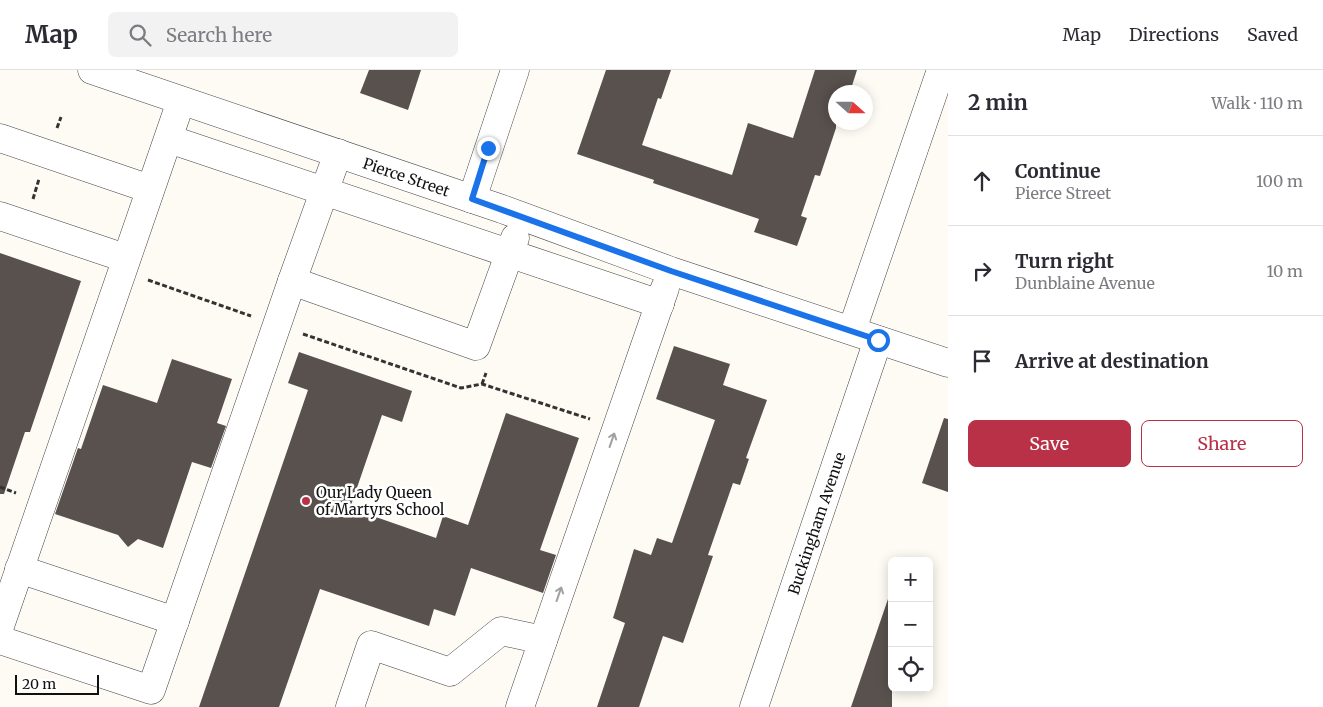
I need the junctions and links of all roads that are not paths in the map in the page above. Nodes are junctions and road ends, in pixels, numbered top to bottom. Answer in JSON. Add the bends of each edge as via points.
{"nodes":[{"id":1,"x":92,"y":70,"type":"edge"},
{"id":2,"x":515,"y":70,"type":"edge"},
{"id":3,"x":941,"y":70,"type":"edge"},
{"id":4,"x":181,"y":101,"type":"junction"},
{"id":5,"x":0,"y":138,"type":"edge"},
{"id":6,"x":169,"y":138,"type":"junction"},
{"id":7,"x":338,"y":153,"type":"junction"},
{"id":8,"x":150,"y":189,"type":"junction"},
{"id":9,"x":324,"y":192,"type":"junction"},
{"id":10,"x":472,"y":199,"type":"junction"},
{"id":11,"x":0,"y":216,"type":"edge"},
{"id":12,"x":522,"y":216,"type":"junction"},
{"id":13,"x":510,"y":254,"type":"junction"},
{"id":14,"x":125,"y":258,"type":"junction"},
{"id":15,"x":671,"y":271,"type":"junction"},
{"id":16,"x":292,"y":281,"type":"junction"},
{"id":17,"x":660,"y":304,"type":"junction"},
{"id":18,"x":852,"y":330,"type":"junction"},
{"id":19,"x":878,"y":340,"type":"junction"},
{"id":20,"x":948,"y":363,"type":"edge"},
{"id":21,"x":19,"y":569,"type":"junction"},
{"id":22,"x":175,"y":621,"type":"junction"},
{"id":23,"x":0,"y":626,"type":"edge"},
{"id":24,"x":0,"y":640,"type":"edge"},
{"id":25,"x":543,"y":640,"type":"junction"},
{"id":26,"x":148,"y":698,"type":"edge"},
{"id":27,"x":350,"y":707,"type":"edge"},
{"id":28,"x":520,"y":707,"type":"edge"},
{"id":29,"x":754,"y":707,"type":"edge"}],
"edges":[{"from":1,"to":4,"type":"street","name":"Pierce Street"},
{"from":2,"to":10,"type":"street"},
{"from":3,"to":18,"type":"street"},
{"from":4,"to":6,"type":"street"},
{"from":4,"to":7,"type":"street","name":"Pierce Street"},
{"from":5,"to":8,"type":"street"},
{"from":6,"to":8,"type":"street"},
{"from":6,"to":9,"type":"street"},
{"from":7,"to":9,"type":"street"},
{"from":7,"to":10,"type":"street","name":"Pierce Street"},
{"from":8,"to":14,"type":"street"},
{"from":9,"to":13,"type":"street"},
{"from":9,"to":16,"type":"street"},
{"from":10,"to":12,"type":"street","name":"Pierce Street"},
{"from":11,"to":14,"type":"street"},
{"from":12,"to":13,"type":"street"},
{"from":12,"to":15,"type":"street","name":"Pierce Street"},
{"from":13,"to":16,"type":"street","via":[[476,346]]},
{"from":13,"to":17,"type":"street"},
{"from":14,"to":21,"type":"street"},
{"from":15,"to":17,"type":"street"},
{"from":15,"to":18,"type":"street","name":"Pierce Street"},
{"from":16,"to":22,"type":"street"},
{"from":25,"to":17,"type":"street","one_way":true},
{"from":18,"to":19,"type":"street","name":"Pierce Street"},
{"from":19,"to":20,"type":"street","name":"Pierce Street"},
{"from":19,"to":29,"type":"street","name":"Buckingham Avenue"},
{"from":21,"to":22,"type":"street"},
{"from":21,"to":23,"type":"street"},
{"from":22,"to":26,"type":"street"},
{"from":24,"to":26,"type":"street"},
{"from":25,"to":27,"type":"street","via":[[501,631],[450,672],[371,646]]},
{"from":25,"to":28,"type":"street"}]}
